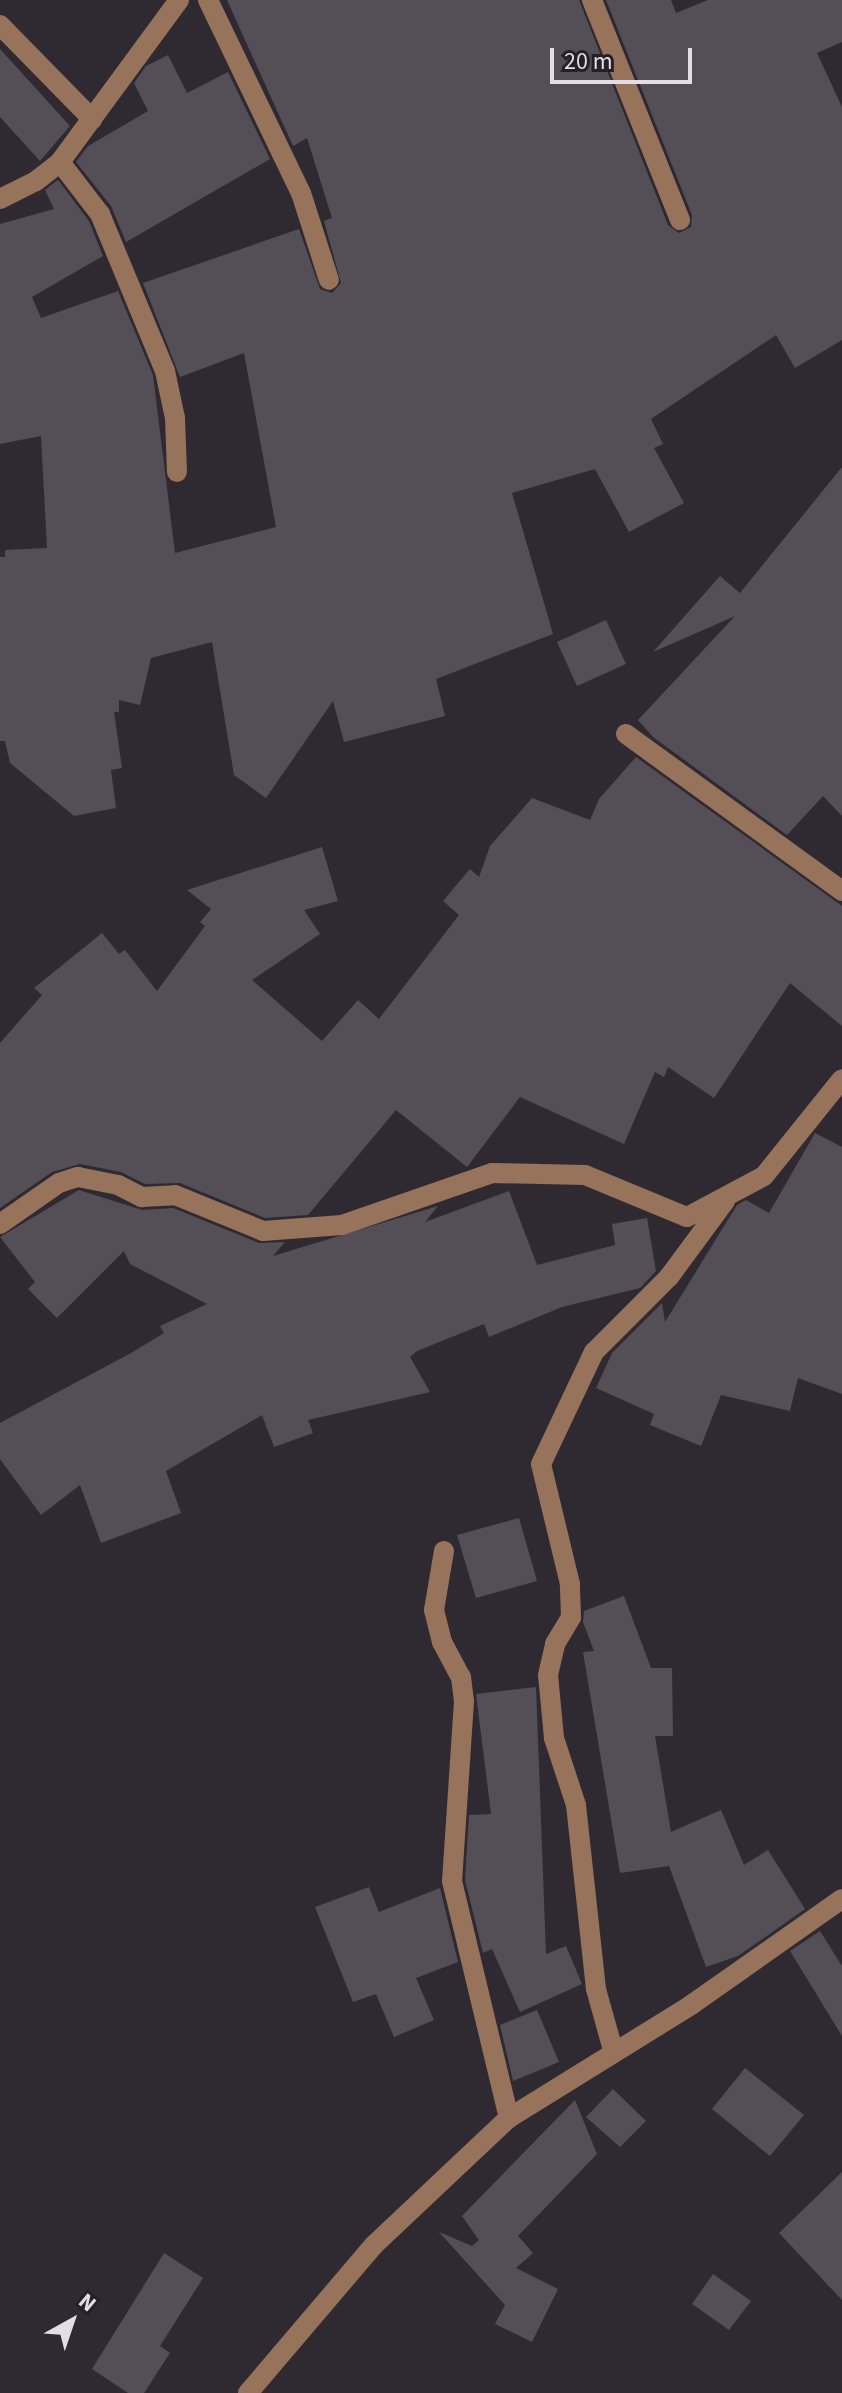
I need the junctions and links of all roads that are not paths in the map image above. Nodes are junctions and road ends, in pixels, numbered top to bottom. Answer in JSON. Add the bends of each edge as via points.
{"nodes":[{"id":1,"x":179,"y":0,"type":"edge"},
{"id":2,"x":208,"y":0,"type":"edge"},
{"id":3,"x":592,"y":0,"type":"edge"},
{"id":4,"x":0,"y":25,"type":"edge"},
{"id":5,"x":92,"y":119,"type":"junction"},
{"id":6,"x":60,"y":162,"type":"junction"},
{"id":7,"x":0,"y":199,"type":"edge"},
{"id":8,"x":680,"y":220,"type":"dead end"},
{"id":9,"x":329,"y":280,"type":"dead end"},
{"id":10,"x":177,"y":472,"type":"dead end"},
{"id":11,"x":626,"y":734,"type":"dead end"},
{"id":12,"x":842,"y":891,"type":"edge"},
{"id":13,"x":842,"y":1079,"type":"edge"},
{"id":14,"x":725,"y":1201,"type":"junction"},
{"id":15,"x":0,"y":1224,"type":"edge"},
{"id":16,"x":444,"y":1551,"type":"dead end"},
{"id":17,"x":842,"y":1899,"type":"edge"},
{"id":18,"x":613,"y":2050,"type":"junction"},
{"id":19,"x":509,"y":2118,"type":"junction"},
{"id":20,"x":248,"y":2393,"type":"edge"}],
"edges":[{"from":1,"to":5,"type":"street"},
{"from":2,"to":9,"type":"street","via":[[301,193]]},
{"from":3,"to":8,"type":"street"},
{"from":4,"to":5,"type":"street"},
{"from":5,"to":6,"type":"street"},
{"from":6,"to":7,"type":"street"},
{"from":6,"to":10,"type":"street","via":[[100,214],[165,371],[175,418]]},
{"from":11,"to":12,"type":"street"},
{"from":13,"to":14,"type":"street","via":[[764,1176]]},
{"from":14,"to":15,"type":"street","via":[[687,1217],[585,1175],[492,1173],[342,1225],[263,1231],[175,1195],[142,1197],[118,1185],[78,1177],[59,1183]]},
{"from":14,"to":18,"type":"street","via":[[669,1277],[594,1352],[541,1464],[570,1584],[571,1617],[555,1644],[548,1675],[554,1738],[576,1805],[596,1989]]},
{"from":16,"to":19,"type":"street","via":[[434,1610],[442,1642],[461,1677],[464,1701],[452,1881]]},
{"from":17,"to":18,"type":"street","via":[[691,2005]]},
{"from":18,"to":19,"type":"street"},
{"from":19,"to":20,"type":"street","via":[[374,2245]]}]}
